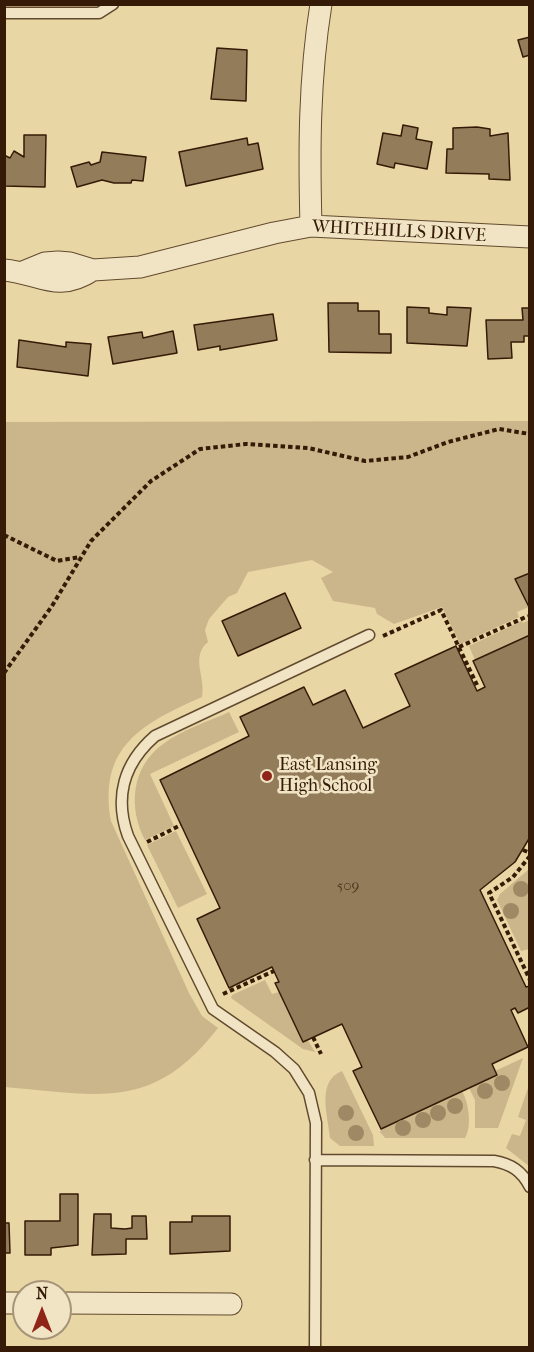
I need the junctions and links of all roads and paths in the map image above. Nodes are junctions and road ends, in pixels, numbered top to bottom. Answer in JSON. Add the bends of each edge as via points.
{"nodes":[{"id":1,"x":113,"y":4,"type":"edge"},
{"id":2,"x":321,"y":4,"type":"edge"},
{"id":3,"x":4,"y":13,"type":"edge"},
{"id":4,"x":311,"y":226,"type":"junction"},
{"id":5,"x":530,"y":237,"type":"edge"},
{"id":6,"x":14,"y":271,"type":"edge"},
{"id":7,"x":530,"y":434,"type":"edge"},
{"id":8,"x":4,"y":535,"type":"edge"},
{"id":9,"x":81,"y":557,"type":"junction"},
{"id":10,"x":528,"y":616,"type":"edge"},
{"id":11,"x":369,"y":635,"type":"joint"},
{"id":12,"x":459,"y":648,"type":"junction"},
{"id":13,"x":4,"y":673,"type":"edge"},
{"id":14,"x":477,"y":685,"type":"dead end"},
{"id":15,"x":182,"y":825,"type":"dead end"},
{"id":16,"x":135,"y":848,"type":"junction"},
{"id":17,"x":524,"y":850,"type":"dead end"},
{"id":18,"x":530,"y":855,"type":"edge"},
{"id":19,"x":274,"y":971,"type":"dead end"},
{"id":20,"x":530,"y":980,"type":"edge"},
{"id":21,"x":224,"y":993,"type":"dead end"},
{"id":22,"x":313,"y":1037,"type":"dead end"},
{"id":23,"x":321,"y":1054,"type":"dead end"},
{"id":24,"x":315,"y":1160,"type":"junction"},
{"id":25,"x":530,"y":1187,"type":"edge"},
{"id":26,"x":72,"y":1303,"type":"edge"},
{"id":27,"x":231,"y":1304,"type":"dead end"},
{"id":28,"x":315,"y":1347,"type":"edge"}],
"edges":[{"from":1,"to":3,"type":"lane","via":[[99,14]]},
{"from":2,"to":4,"type":"street","via":[[313,50],[309,131]]},
{"from":4,"to":5,"type":"street","name":"WHITEHILLS DRIVE"},
{"from":4,"to":6,"type":"street","name":"WHITEHILLS DRIVE","via":[[140,267],[93,270],[60,283]]},
{"from":7,"to":9,"type":"path","via":[[500,429],[448,441],[408,457],[365,461],[308,448],[246,444],[200,449],[151,481],[91,541]]},
{"from":8,"to":9,"type":"path","via":[[57,561]]},
{"from":9,"to":13,"type":"path"},
{"from":10,"to":12,"type":"path"},
{"from":11,"to":12,"type":"path","via":[[372,641],[441,610]]},
{"from":11,"to":16,"type":"lane","via":[[169,729],[144,746],[127,772],[121,797],[124,824]]},
{"from":12,"to":14,"type":"path"},
{"from":15,"to":16,"type":"path"},
{"from":16,"to":24,"type":"lane","via":[[213,1009],[285,1060],[301,1079],[313,1108]]},
{"from":17,"to":18,"type":"path"},
{"from":18,"to":20,"type":"path","via":[[513,877],[489,893]]},
{"from":19,"to":21,"type":"path"},
{"from":22,"to":23,"type":"path"},
{"from":24,"to":25,"type":"lane","via":[[494,1161],[514,1167]]},
{"from":24,"to":28,"type":"lane"},
{"from":26,"to":27,"type":"street"}]}
